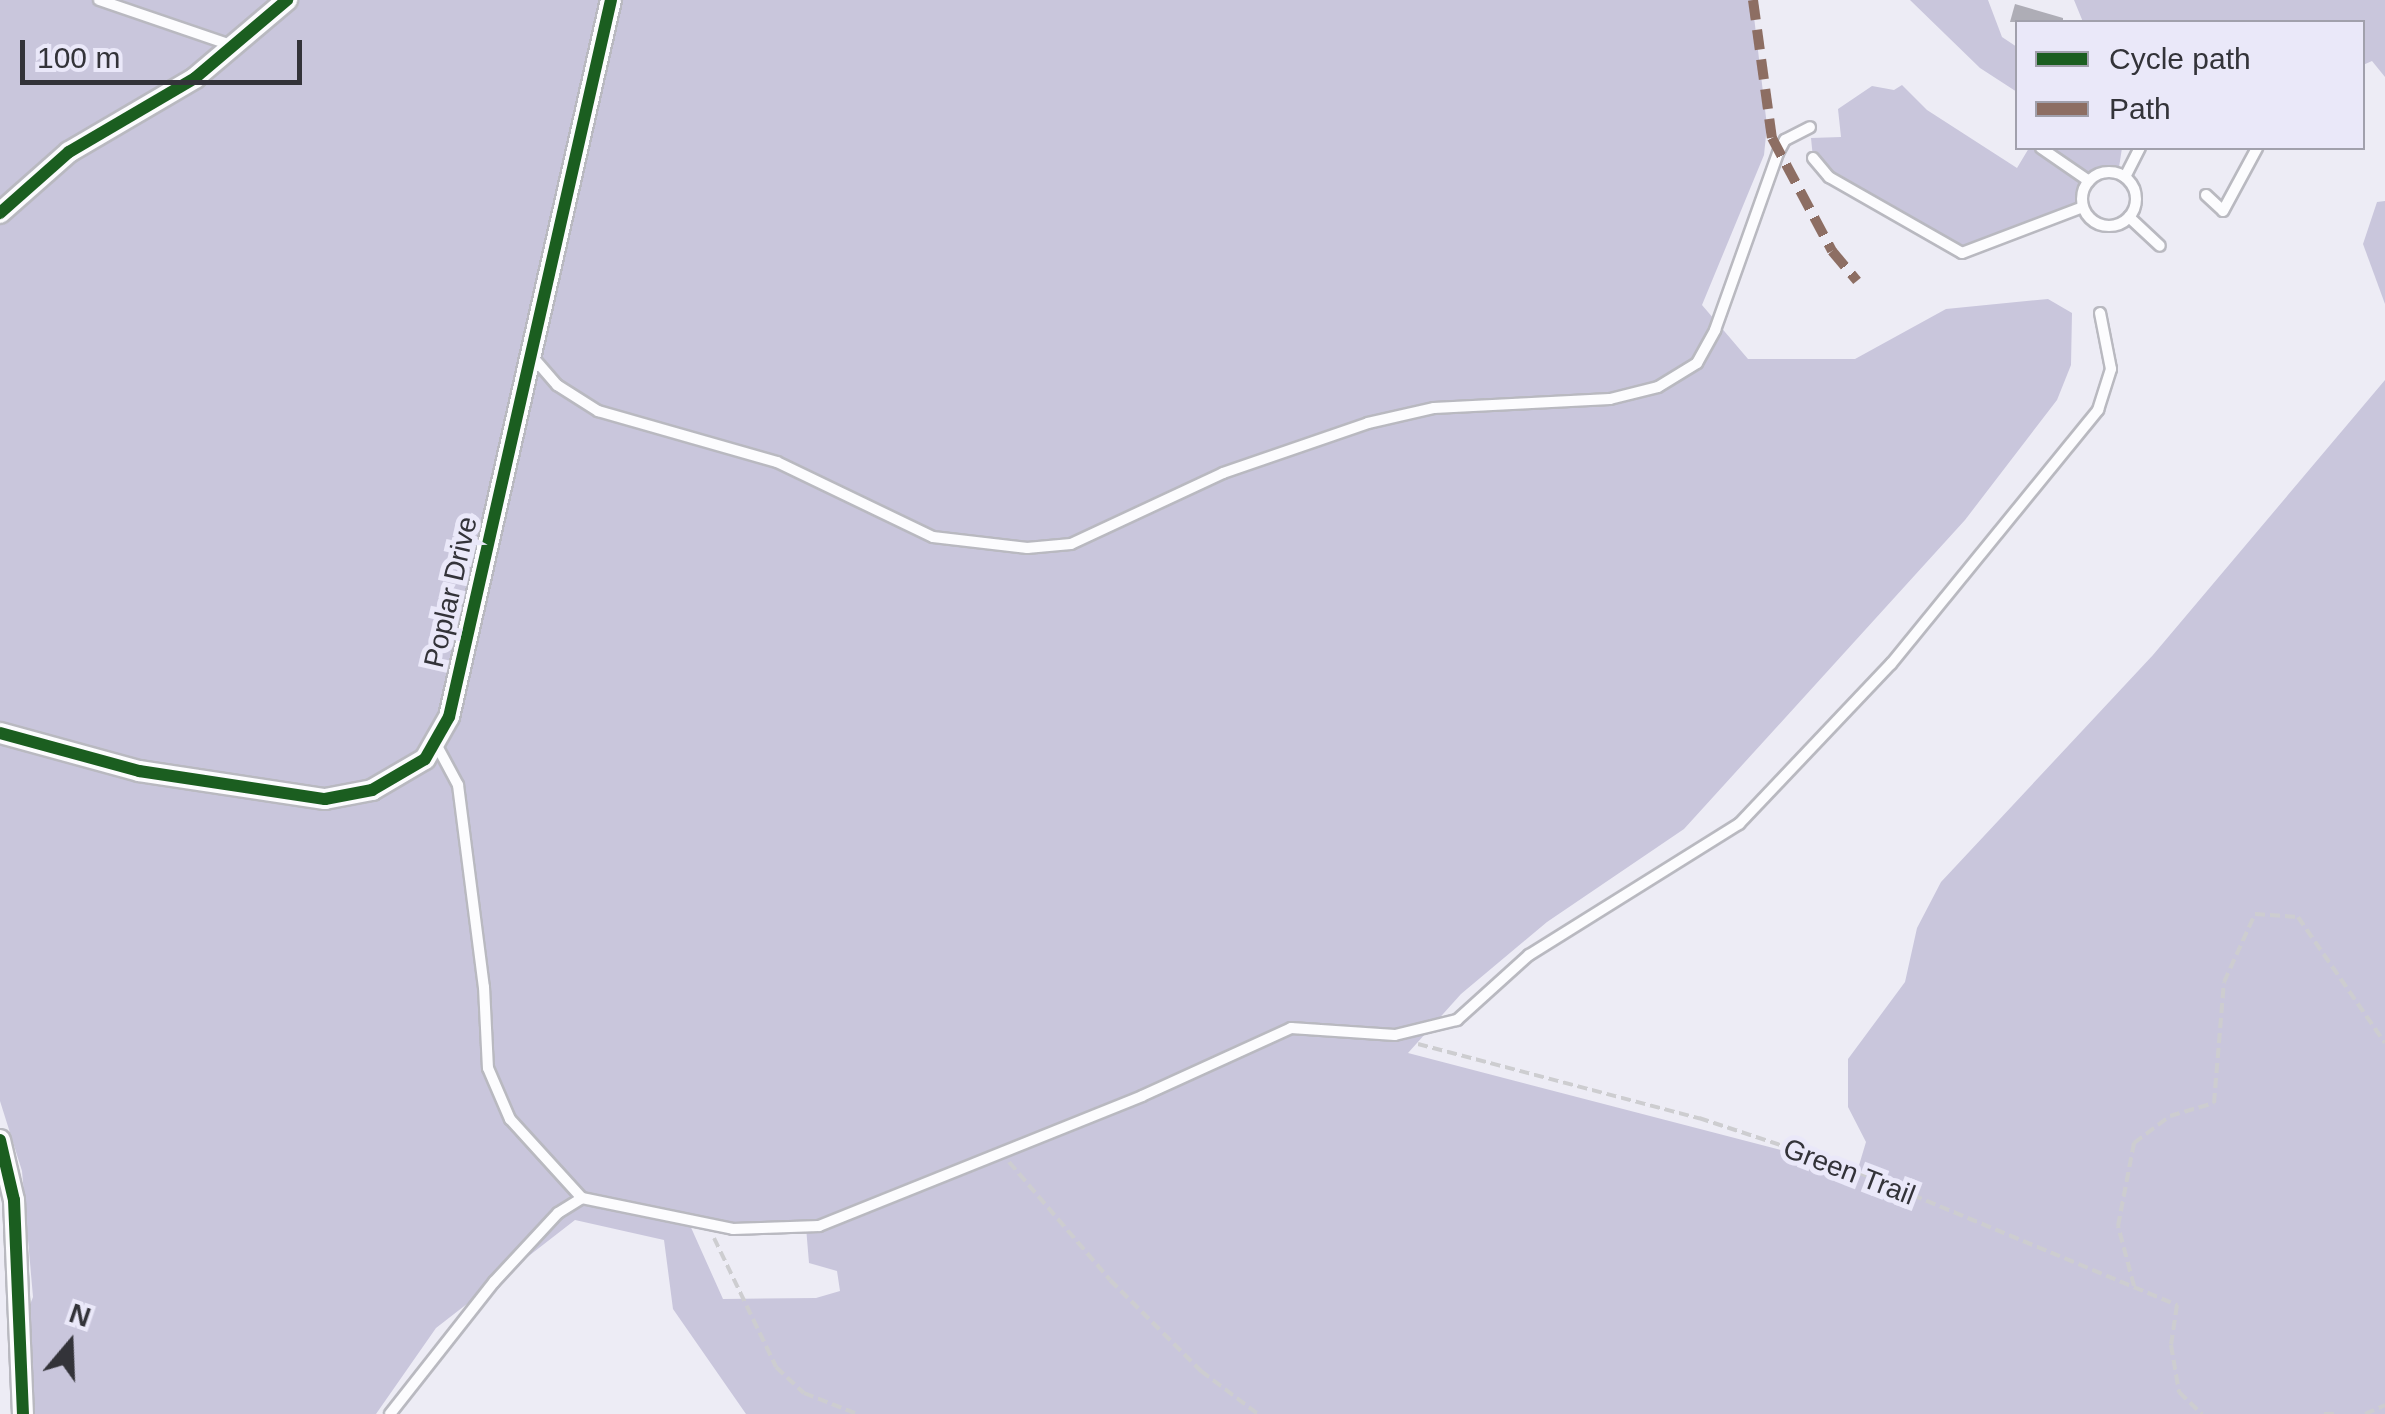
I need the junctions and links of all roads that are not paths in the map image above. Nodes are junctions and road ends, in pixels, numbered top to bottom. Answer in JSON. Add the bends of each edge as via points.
{"nodes":[{"id":1,"x":99,"y":0,"type":"edge"},
{"id":2,"x":287,"y":0,"type":"edge"},
{"id":3,"x":611,"y":0,"type":"edge"},
{"id":4,"x":235,"y":47,"type":"junction"},
{"id":5,"x":1810,"y":127,"type":"dead end"},
{"id":6,"x":2044,"y":150,"type":"edge"},
{"id":7,"x":2139,"y":150,"type":"edge"},
{"id":8,"x":2257,"y":150,"type":"edge"},
{"id":9,"x":1813,"y":158,"type":"dead end"},
{"id":10,"x":2125,"y":178,"type":"junction"},
{"id":11,"x":2089,"y":181,"type":"junction"},
{"id":12,"x":2206,"y":194,"type":"dead end"},
{"id":13,"x":2084,"y":208,"type":"junction"},
{"id":14,"x":0,"y":213,"type":"edge"},
{"id":15,"x":2129,"y":217,"type":"junction"},
{"id":16,"x":2160,"y":246,"type":"dead end"},
{"id":17,"x":2100,"y":313,"type":"dead end"},
{"id":18,"x":530,"y":354,"type":"junction"},
{"id":19,"x":0,"y":733,"type":"edge"},
{"id":20,"x":436,"y":744,"type":"junction"},
{"id":21,"x":0,"y":1140,"type":"edge"},
{"id":22,"x":582,"y":1198,"type":"junction"},
{"id":23,"x":23,"y":1414,"type":"edge"},
{"id":24,"x":390,"y":1414,"type":"edge"}],
"edges":[{"from":1,"to":4,"type":"lane"},
{"from":2,"to":4,"type":"street"},
{"from":3,"to":18,"type":"street","name":"Poplar Drive"},
{"from":4,"to":14,"type":"street","via":[[196,78],[69,152]]},
{"from":5,"to":18,"type":"lane","via":[[1785,140],[1773,163],[1715,330],[1697,363],[1658,387],[1610,400],[1434,408],[1368,423],[1223,473],[1072,544],[1026,548],[933,537],[777,462],[598,411],[556,386]]},
{"from":6,"to":11,"type":"lane"},
{"from":7,"to":10,"type":"lane"},
{"from":8,"to":12,"type":"lane","via":[[2224,211]]},
{"from":9,"to":13,"type":"lane","via":[[1829,177],[1962,252]]},
{"from":10,"to":11,"type":"lane","via":[[2106,172]]},
{"from":10,"to":15,"type":"lane","via":[[2136,197]]},
{"from":11,"to":13,"type":"lane"},
{"from":13,"to":15,"type":"lane","via":[[2104,226]]},
{"from":15,"to":16,"type":"lane"},
{"from":17,"to":22,"type":"lane","via":[[2111,370],[2098,410],[1891,664],[1740,824],[1529,956],[1458,1020],[1395,1035],[1291,1028],[819,1226],[708,1225]]},
{"from":18,"to":20,"type":"street","name":"Poplar Drive","via":[[458,680]]},
{"from":19,"to":20,"type":"street","name":"Poplar Drive","via":[[138,771],[325,798],[372,790],[411,772]]},
{"from":20,"to":22,"type":"lane","via":[[458,784],[488,1068],[510,1119]]},
{"from":21,"to":23,"type":"street","via":[[14,1200]]},
{"from":22,"to":24,"type":"lane","via":[[558,1212],[494,1282]]}]}
